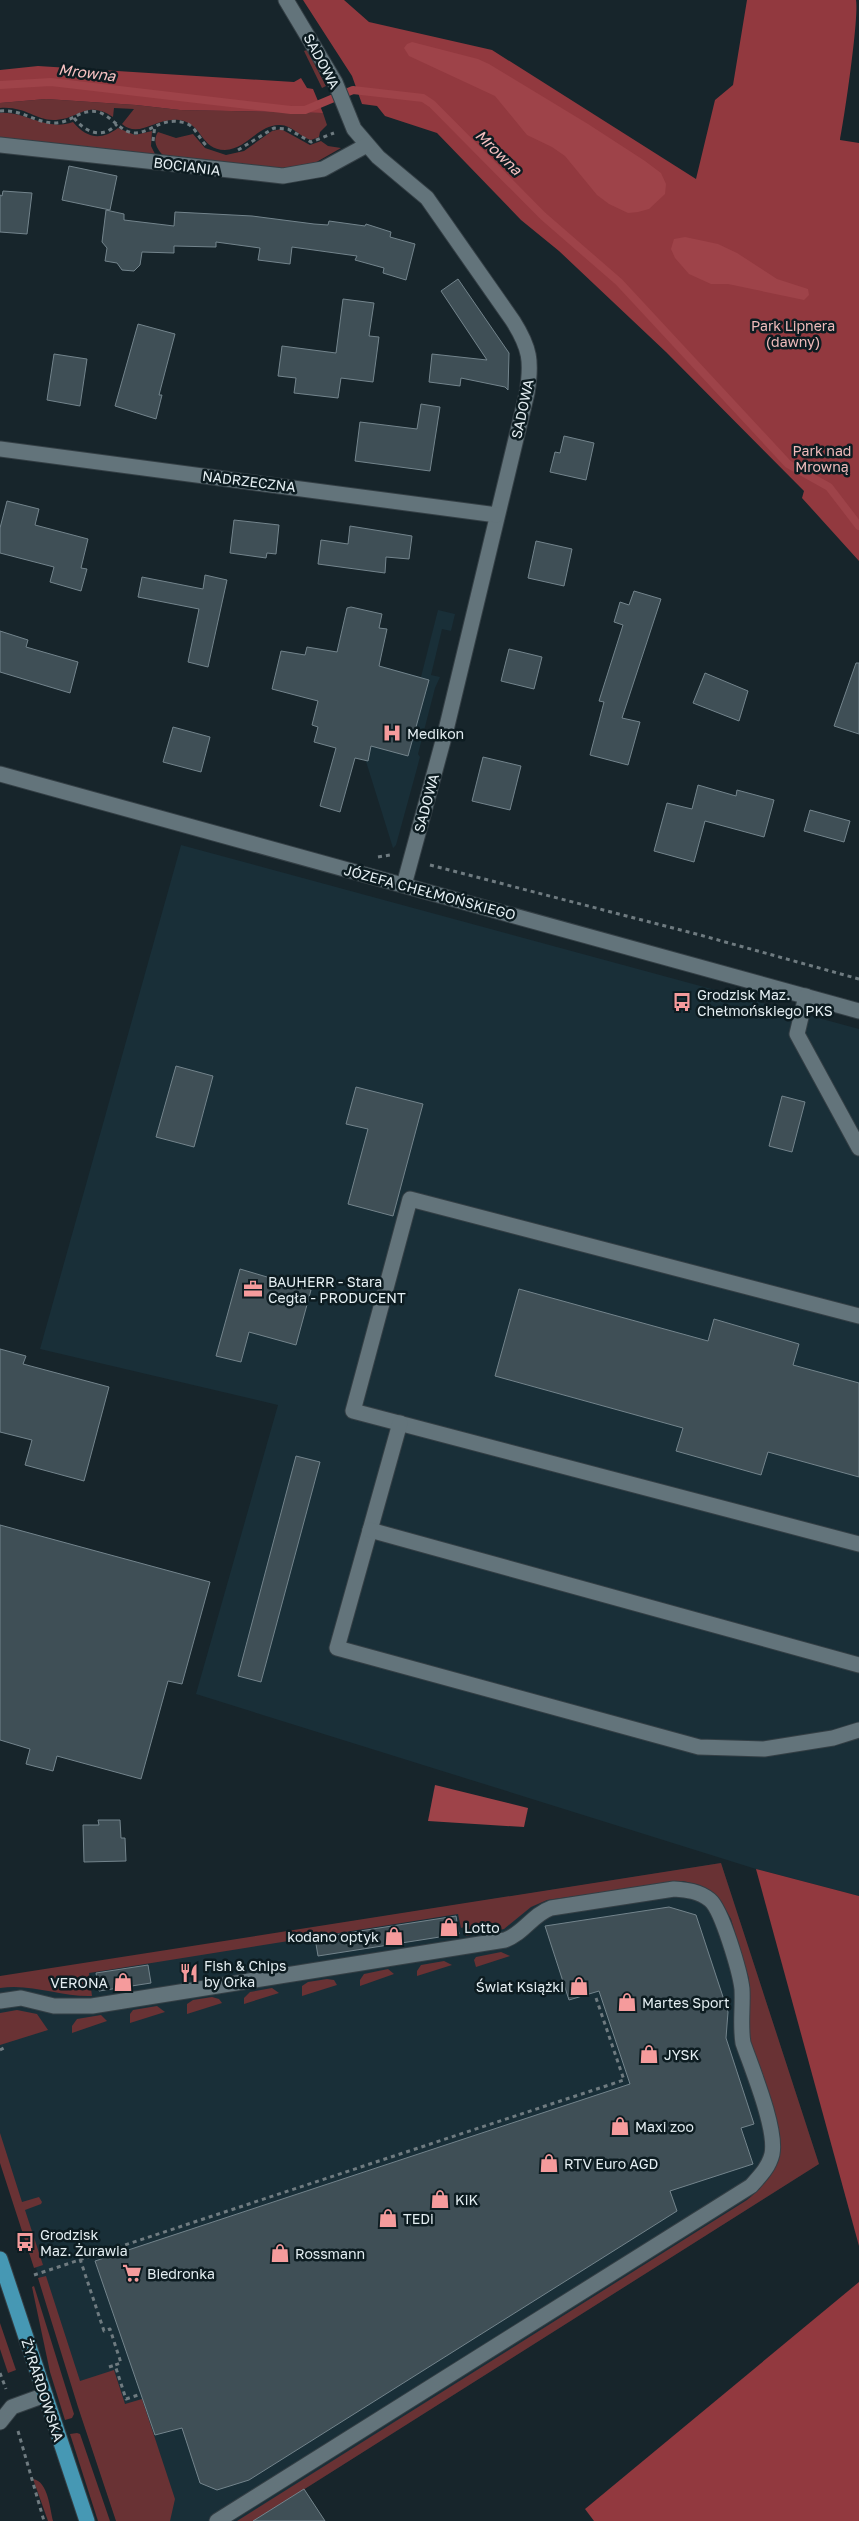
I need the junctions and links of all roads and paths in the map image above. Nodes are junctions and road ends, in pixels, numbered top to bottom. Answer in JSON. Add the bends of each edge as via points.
{"nodes":[{"id":1,"x":286,"y":0,"type":"edge"},
{"id":2,"x":0,"y":111,"type":"edge"},
{"id":3,"x":74,"y":118,"type":"junction"},
{"id":4,"x":117,"y":124,"type":"junction"},
{"id":5,"x":337,"y":132,"type":"dead end"},
{"id":6,"x":0,"y":145,"type":"edge"},
{"id":7,"x":367,"y":145,"type":"junction"},
{"id":8,"x":215,"y":150,"type":"dead end"},
{"id":9,"x":234,"y":152,"type":"dead end"},
{"id":10,"x":0,"y":449,"type":"edge"},
{"id":11,"x":497,"y":515,"type":"junction"},
{"id":12,"x":0,"y":774,"type":"edge"},
{"id":13,"x":425,"y":863,"type":"dead end"},
{"id":14,"x":404,"y":885,"type":"junction"},
{"id":15,"x":859,"y":979,"type":"edge"},
{"id":16,"x":806,"y":996,"type":"junction"},
{"id":17,"x":859,"y":1011,"type":"edge"},
{"id":18,"x":859,"y":1148,"type":"edge"},
{"id":19,"x":859,"y":1316,"type":"edge"},
{"id":20,"x":400,"y":1423,"type":"junction"},
{"id":21,"x":370,"y":1530,"type":"junction"},
{"id":22,"x":859,"y":1544,"type":"edge"},
{"id":23,"x":859,"y":1665,"type":"edge"},
{"id":24,"x":859,"y":1730,"type":"edge"},
{"id":25,"x":595,"y":1995,"type":"dead end"},
{"id":26,"x":0,"y":2001,"type":"edge"},
{"id":27,"x":0,"y":2259,"type":"edge"},
{"id":28,"x":80,"y":2259,"type":"junction"},
{"id":29,"x":34,"y":2275,"type":"dead end"},
{"id":30,"x":3,"y":2279,"type":"edge"},
{"id":31,"x":115,"y":2365,"type":"junction"},
{"id":32,"x":109,"y":2367,"type":"dead end"},
{"id":33,"x":141,"y":2394,"type":"dead end"},
{"id":34,"x":45,"y":2395,"type":"junction"},
{"id":35,"x":0,"y":2422,"type":"edge"},
{"id":36,"x":29,"y":2470,"type":"dead end"},
{"id":37,"x":44,"y":2521,"type":"edge"},
{"id":38,"x":86,"y":2521,"type":"edge"},
{"id":39,"x":217,"y":2521,"type":"edge"}],
"edges":[{"from":1,"to":7,"type":"street","name":"SADOWA","via":[[335,82],[354,129]]},
{"from":2,"to":3,"type":"path","via":[[18,111],[47,122]]},
{"from":3,"to":4,"type":"path","via":[[81,113],[92,112]]},
{"from":3,"to":4,"type":"path","via":[[90,132],[108,132]]},
{"from":4,"to":8,"type":"path","via":[[136,133],[158,123],[184,123],[194,129],[202,142]]},
{"from":5,"to":9,"type":"path","via":[[311,142],[288,129],[274,128]]},
{"from":6,"to":7,"type":"street","name":"BOCIANIA","via":[[283,176],[323,169]]},
{"from":7,"to":11,"type":"street","name":"SADOWA","via":[[427,198],[525,340],[530,357],[527,393]]},
{"from":10,"to":11,"type":"street","name":"NADRZECZNA"},
{"from":11,"to":14,"type":"street","name":"SADOWA","via":[[446,730]]},
{"from":12,"to":14,"type":"street","name":"JÓZEFA CHEŁMOŃSKIEGO"},
{"from":13,"to":15,"type":"path"},
{"from":14,"to":16,"type":"street","name":"JÓZEFA CHEŁMOŃSKIEGO"},
{"from":16,"to":17,"type":"street","name":"JÓZEFA CHEŁMOŃSKIEGO"},
{"from":16,"to":18,"type":"street","via":[[797,1034]]},
{"from":19,"to":20,"type":"street","via":[[410,1199],[354,1410]]},
{"from":20,"to":21,"type":"street"},
{"from":20,"to":22,"type":"street"},
{"from":21,"to":23,"type":"street"},
{"from":21,"to":24,"type":"street","via":[[337,1648],[698,1747],[764,1749],[833,1738]]},
{"from":25,"to":28,"type":"path","via":[[624,2080]]},
{"from":26,"to":39,"type":"street","via":[[21,1998],[54,2006],[92,2006],[505,1940],[514,1937],[536,1915],[551,1908],[674,1889],[702,1895],[718,1910],[740,1979],[743,2043],[772,2133],[772,2154],[760,2176],[743,2191]]},
{"from":27,"to":30,"type":"main road","name":"ŻYRARDOWSKA"},
{"from":28,"to":29,"type":"path"},
{"from":28,"to":31,"type":"path","via":[[104,2331],[110,2329],[121,2363]]},
{"from":30,"to":34,"type":"main road","name":"ŻYRARDOWSKA"},
{"from":31,"to":32,"type":"path"},
{"from":31,"to":33,"type":"path","via":[[126,2399]]},
{"from":34,"to":35,"type":"street","via":[[12,2407]]},
{"from":34,"to":38,"type":"main road","name":"ŻYRARDOWSKA"},
{"from":36,"to":37,"type":"path"}]}
